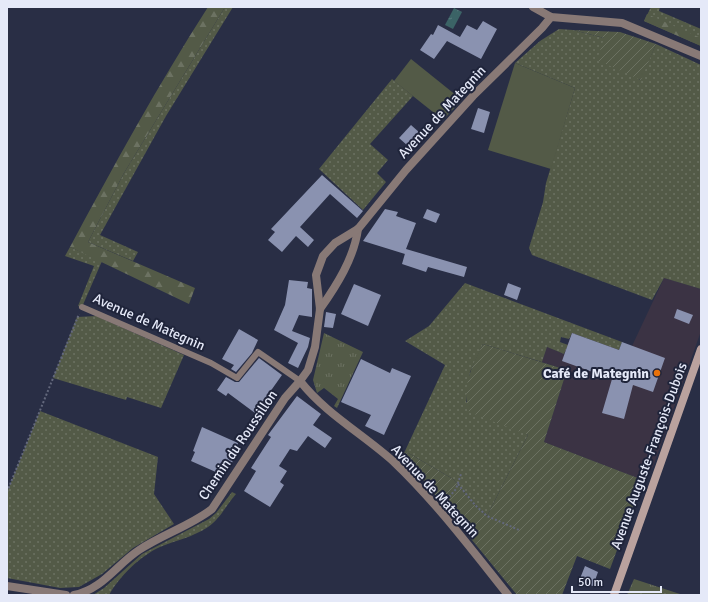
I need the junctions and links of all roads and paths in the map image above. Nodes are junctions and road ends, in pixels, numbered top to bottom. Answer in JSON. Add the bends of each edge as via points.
{"nodes":[{"id":1,"x":534,"y":7,"type":"edge"},
{"id":2,"x":551,"y":17,"type":"junction"},
{"id":3,"x":701,"y":56,"type":"edge"},
{"id":4,"x":358,"y":229,"type":"junction"},
{"id":5,"x":82,"y":307,"type":"joint"},
{"id":6,"x":320,"y":309,"type":"junction"},
{"id":7,"x":701,"y":349,"type":"edge"},
{"id":8,"x":300,"y":381,"type":"junction"},
{"id":9,"x":461,"y":474,"type":"dead end"},
{"id":10,"x":458,"y":484,"type":"junction"},
{"id":11,"x":7,"y":492,"type":"edge"},
{"id":12,"x":439,"y":510,"type":"junction"},
{"id":13,"x":519,"y":530,"type":"dead end"},
{"id":14,"x":7,"y":586,"type":"edge"},
{"id":15,"x":66,"y":595,"type":"edge"},
{"id":16,"x":74,"y":595,"type":"edge"},
{"id":17,"x":508,"y":595,"type":"edge"},
{"id":18,"x":614,"y":595,"type":"edge"}],
"edges":[{"from":1,"to":2,"type":"street"},
{"from":2,"to":3,"type":"street","via":[[622,23]]},
{"from":2,"to":4,"type":"street","name":"Avenue de Mategnin","via":[[473,96]]},
{"from":4,"to":6,"type":"street","name":"Avenue de Mategnin","via":[[351,256]]},
{"from":4,"to":6,"type":"street","name":"Avenue de Mategnin","via":[[336,243],[320,263],[316,275]]},
{"from":5,"to":8,"type":"lane","name":"Avenue de Mategnin","via":[[237,378],[258,352]]},
{"from":5,"to":11,"type":"path"},
{"from":6,"to":8,"type":"street","name":"Avenue de Mategnin","via":[[316,347],[308,370]]},
{"from":7,"to":18,"type":"main road","name":"Avenue Auguste-François-Dubois"},
{"from":8,"to":12,"type":"street","name":"Avenue de Mategnin","via":[[316,400],[393,462]]},
{"from":8,"to":16,"type":"street","name":"Chemin du Roussillon","via":[[285,398],[212,509],[138,551],[99,585]]},
{"from":9,"to":10,"type":"path"},
{"from":10,"to":12,"type":"path"},
{"from":10,"to":13,"type":"path","via":[[487,516]]},
{"from":12,"to":17,"type":"street","name":"Avenue de Mategnin"},
{"from":14,"to":15,"type":"street"}]}
